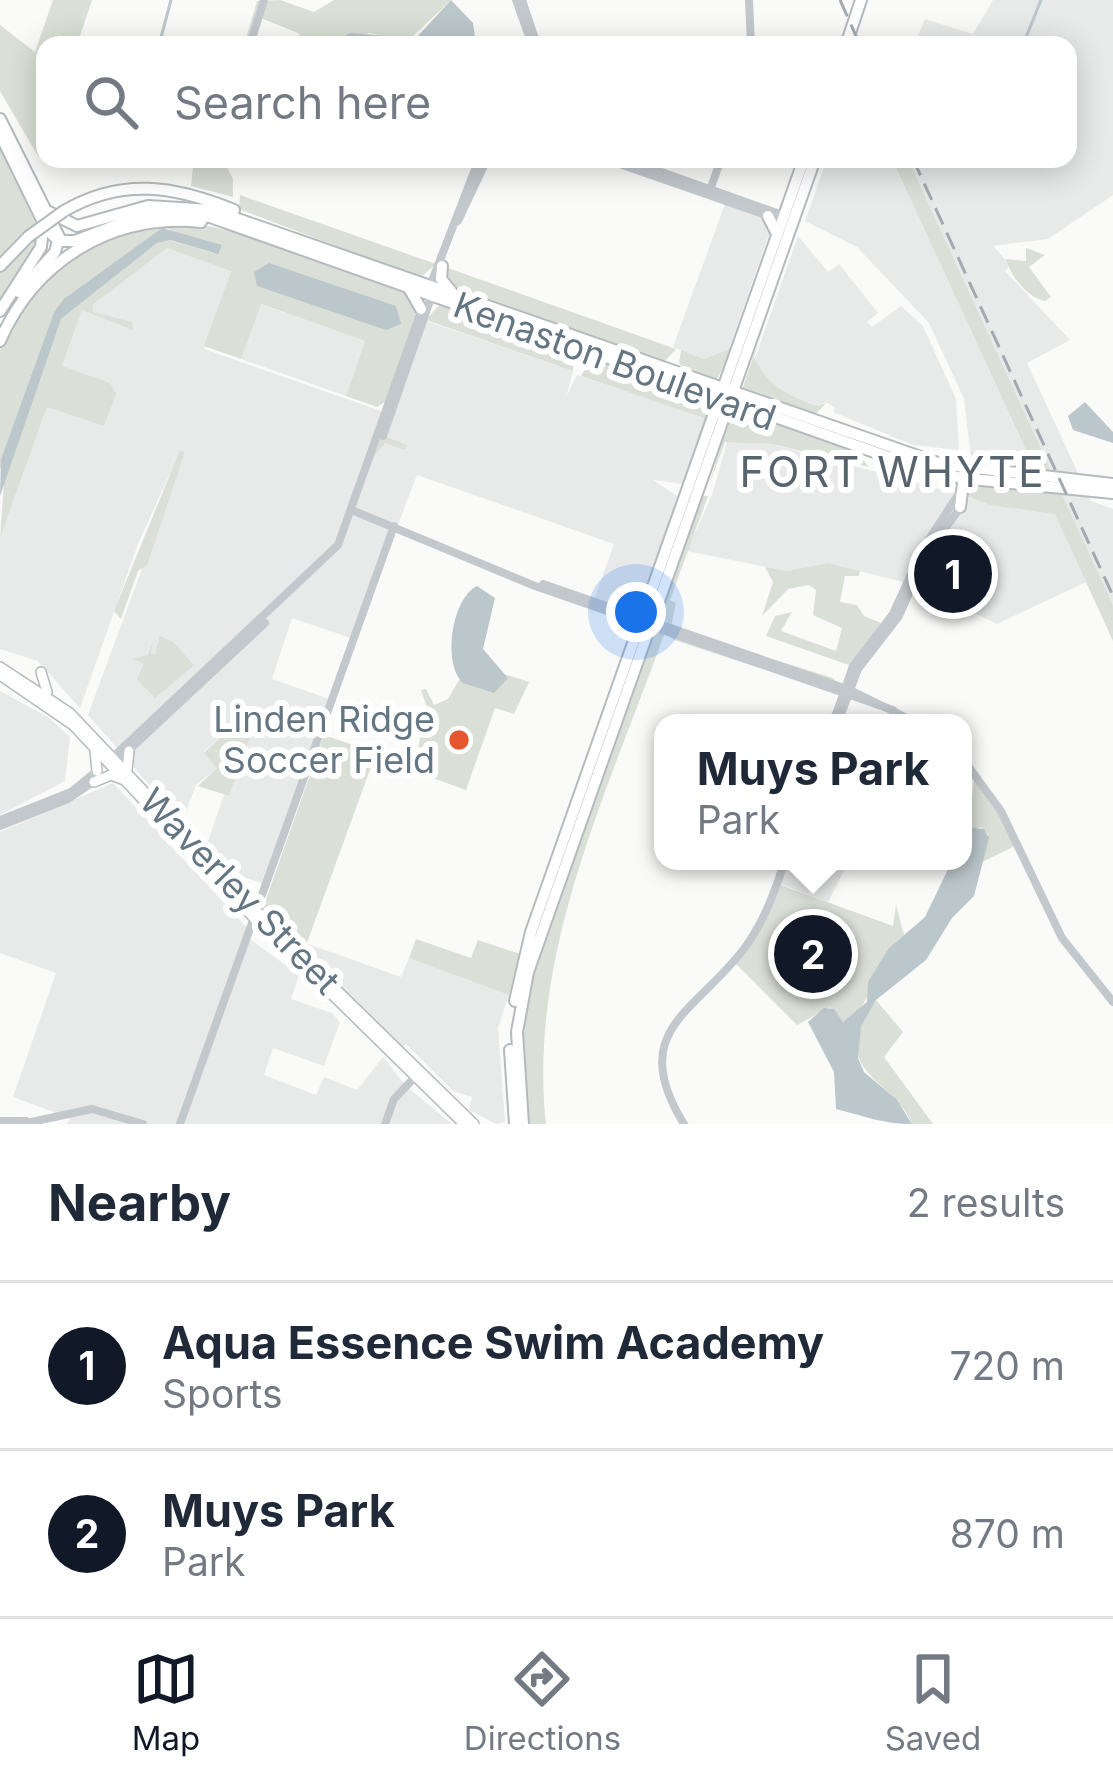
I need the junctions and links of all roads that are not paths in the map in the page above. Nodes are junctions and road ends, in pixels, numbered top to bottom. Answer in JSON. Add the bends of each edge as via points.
{"nodes":[{"id":1,"x":264,"y":0,"type":"edge"},
{"id":2,"x":519,"y":0,"type":"edge"},
{"id":3,"x":749,"y":0,"type":"edge"},
{"id":4,"x":861,"y":0,"type":"edge"},
{"id":5,"x":253,"y":36,"type":"edge"},
{"id":6,"x":531,"y":36,"type":"edge"},
{"id":7,"x":751,"y":36,"type":"edge"},
{"id":8,"x":848,"y":36,"type":"edge"},
{"id":9,"x":0,"y":118,"type":"edge"},
{"id":10,"x":0,"y":134,"type":"edge"},
{"id":11,"x":481,"y":168,"type":"edge"},
{"id":12,"x":633,"y":168,"type":"edge"},
{"id":13,"x":648,"y":168,"type":"edge"},
{"id":14,"x":718,"y":168,"type":"edge"},
{"id":15,"x":802,"y":168,"type":"edge"},
{"id":16,"x":812,"y":168,"type":"edge"},
{"id":17,"x":709,"y":192,"type":"junction"},
{"id":18,"x":769,"y":213,"type":"junction"},
{"id":19,"x":45,"y":215,"type":"junction"},
{"id":20,"x":794,"y":218,"type":"junction"},
{"id":21,"x":263,"y":236,"type":"junction"},
{"id":22,"x":59,"y":241,"type":"junction"},
{"id":23,"x":781,"y":242,"type":"junction"},
{"id":24,"x":359,"y":261,"type":"junction"},
{"id":25,"x":440,"y":265,"type":"junction"},
{"id":26,"x":0,"y":266,"type":"edge"},
{"id":27,"x":411,"y":284,"type":"junction"},
{"id":28,"x":431,"y":291,"type":"junction"},
{"id":29,"x":450,"y":298,"type":"junction"},
{"id":30,"x":424,"y":310,"type":"junction"},
{"id":31,"x":0,"y":311,"type":"edge"},
{"id":32,"x":0,"y":327,"type":"edge"},
{"id":33,"x":0,"y":341,"type":"edge"},
{"id":34,"x":730,"y":369,"type":"junction"},
{"id":35,"x":705,"y":388,"type":"junction"},
{"id":36,"x":729,"y":393,"type":"junction"},
{"id":37,"x":747,"y":403,"type":"junction"},
{"id":38,"x":719,"y":417,"type":"junction"},
{"id":39,"x":966,"y":474,"type":"junction"},
{"id":40,"x":1113,"y":484,"type":"edge"},
{"id":41,"x":1113,"y":493,"type":"edge"},
{"id":42,"x":960,"y":507,"type":"joint"},
{"id":43,"x":354,"y":511,"type":"junction"},
{"id":44,"x":394,"y":526,"type":"junction"},
{"id":45,"x":647,"y":622,"type":"junction"},
{"id":46,"x":6,"y":674,"type":"edge"},
{"id":47,"x":846,"y":692,"type":"junction"},
{"id":48,"x":50,"y":701,"type":"junction"},
{"id":49,"x":838,"y":714,"type":"edge"},
{"id":50,"x":900,"y":714,"type":"edge"},
{"id":51,"x":97,"y":746,"type":"junction"},
{"id":52,"x":127,"y":749,"type":"junction"},
{"id":53,"x":112,"y":762,"type":"junction"},
{"id":54,"x":972,"y":771,"type":"edge"},
{"id":55,"x":95,"y":777,"type":"junction"},
{"id":56,"x":126,"y":777,"type":"junction"},
{"id":57,"x":0,"y":823,"type":"edge"},
{"id":58,"x":781,"y":870,"type":"edge"},
{"id":59,"x":264,"y":895,"type":"junction"},
{"id":60,"x":247,"y":900,"type":"junction"},
{"id":61,"x":256,"y":915,"type":"junction"},
{"id":62,"x":1113,"y":1002,"type":"edge"},
{"id":63,"x":417,"y":1074,"type":"junction"},
{"id":64,"x":34,"y":1120,"type":"junction"},
{"id":65,"x":0,"y":1121,"type":"edge"},
{"id":66,"x":518,"y":1121,"type":"edge"},
{"id":67,"x":22,"y":1124,"type":"edge"},
{"id":68,"x":143,"y":1124,"type":"edge"},
{"id":69,"x":180,"y":1124,"type":"edge"},
{"id":70,"x":385,"y":1124,"type":"edge"},
{"id":71,"x":464,"y":1124,"type":"edge"},
{"id":72,"x":474,"y":1124,"type":"edge"},
{"id":73,"x":684,"y":1124,"type":"edge"}],
"edges":[{"from":1,"to":5,"type":"street"},
{"from":2,"to":6,"type":"street"},
{"from":3,"to":7,"type":"street"},
{"from":4,"to":8,"type":"main road"},
{"from":9,"to":19,"type":"main road"},
{"from":10,"to":19,"type":"main road"},
{"from":11,"to":25,"type":"street"},
{"from":12,"to":17,"type":"street"},
{"from":13,"to":17,"type":"street"},
{"from":14,"to":17,"type":"street"},
{"from":15,"to":20,"type":"main road"},
{"from":16,"to":20,"type":"main road"},
{"from":17,"to":18,"type":"street"},
{"from":18,"to":20,"type":"main road"},
{"from":18,"to":20,"type":"street"},
{"from":18,"to":23,"type":"main road"},
{"from":19,"to":22,"type":"main road"},
{"from":19,"to":24,"type":"main road","via":[[77,226],[140,207],[196,206]]},
{"from":19,"to":31,"type":"main road","via":[[42,245]]},
{"from":20,"to":23,"type":"main road"},
{"from":20,"to":23,"type":"main road"},
{"from":21,"to":22,"type":"main road","via":[[167,212]]},
{"from":21,"to":27,"type":"main road","name":"Kenaston Boulevard"},
{"from":21,"to":33,"type":"main road","via":[[179,220],[107,233],[41,278]]},
{"from":22,"to":32,"type":"main road"},
{"from":23,"to":34,"type":"main road"},
{"from":23,"to":36,"type":"main road"},
{"from":24,"to":26,"type":"main road","bridge":true,"via":[[175,189],[119,189],[64,211]]},
{"from":24,"to":27,"type":"main road","name":"Kenaston Boulevard"},
{"from":25,"to":27,"type":"main road"},
{"from":25,"to":28,"type":"street"},
{"from":25,"to":29,"type":"main road"},
{"from":27,"to":28,"type":"main road","name":"Kenaston Boulevard"},
{"from":27,"to":30,"type":"main road"},
{"from":28,"to":29,"type":"main road","name":"Kenaston Boulevard"},
{"from":28,"to":30,"type":"street"},
{"from":29,"to":30,"type":"main road"},
{"from":29,"to":35,"type":"main road","name":"Kenaston Boulevard"},
{"from":30,"to":43,"type":"street"},
{"from":34,"to":35,"type":"main road"},
{"from":34,"to":36,"type":"main road"},
{"from":35,"to":36,"type":"main road","name":"Kenaston Boulevard"},
{"from":35,"to":38,"type":"main road"},
{"from":36,"to":37,"type":"main road","name":"Kenaston Boulevard"},
{"from":36,"to":37,"type":"main road"},
{"from":36,"to":38,"type":"main road"},
{"from":37,"to":38,"type":"main road"},
{"from":37,"to":39,"type":"main road","name":"Kenaston Boulevard"},
{"from":37,"to":39,"type":"main road","name":"Kenaston Boulevard","via":[[941,464],[955,460]]},
{"from":38,"to":45,"type":"main road"},
{"from":39,"to":40,"type":"main road","name":"Kenaston Boulevard"},
{"from":39,"to":41,"type":"main road","name":"Kenaston Boulevard"},
{"from":39,"to":42,"type":"main road"},
{"from":39,"to":47,"type":"street","via":[[893,614],[857,659]]},
{"from":42,"to":47,"type":"street"},
{"from":43,"to":44,"type":"street"},
{"from":43,"to":52,"type":"street","via":[[338,545]]},
{"from":44,"to":45,"type":"street"},
{"from":44,"to":59,"type":"street"},
{"from":45,"to":47,"type":"street"},
{"from":45,"to":66,"type":"main road","via":[[524,988]]},
{"from":45,"to":66,"type":"main road","via":[[572,815],[561,822],[566,833],[516,987],[509,1064]]},
{"from":46,"to":48,"type":"main road","name":"Waverley Street"},
{"from":46,"to":48,"type":"main road","via":[[24,702]]},
{"from":46,"to":48,"type":"main road","via":[[40,671]]},
{"from":47,"to":49,"type":"street"},
{"from":47,"to":50,"type":"street"},
{"from":48,"to":51,"type":"main road","name":"Waverley Street"},
{"from":51,"to":52,"type":"main road"},
{"from":51,"to":53,"type":"main road","name":"Waverley Street"},
{"from":51,"to":55,"type":"main road"},
{"from":52,"to":53,"type":"street"},
{"from":52,"to":56,"type":"main road"},
{"from":53,"to":55,"type":"street"},
{"from":53,"to":56,"type":"main road","name":"Waverley Street"},
{"from":54,"to":62,"type":"street","via":[[1001,811],[1050,918]]},
{"from":55,"to":56,"type":"main road"},
{"from":55,"to":57,"type":"street","via":[[68,799]]},
{"from":56,"to":60,"type":"main road","name":"Waverley Street"},
{"from":56,"to":61,"type":"main road","name":"Waverley Street"},
{"from":58,"to":73,"type":"street","via":[[746,946],[670,1026],[662,1078]]},
{"from":59,"to":60,"type":"main road"},
{"from":59,"to":61,"type":"street"},
{"from":60,"to":61,"type":"main road","name":"Waverley Street"},
{"from":61,"to":63,"type":"main road","name":"Waverley Street"},
{"from":61,"to":69,"type":"street"},
{"from":63,"to":70,"type":"street"},
{"from":63,"to":71,"type":"main road","name":"Waverley Street"},
{"from":63,"to":72,"type":"main road","name":"Waverley Street"},
{"from":64,"to":65,"type":"street"},
{"from":64,"to":67,"type":"street"},
{"from":64,"to":68,"type":"street","via":[[92,1109]]}]}
